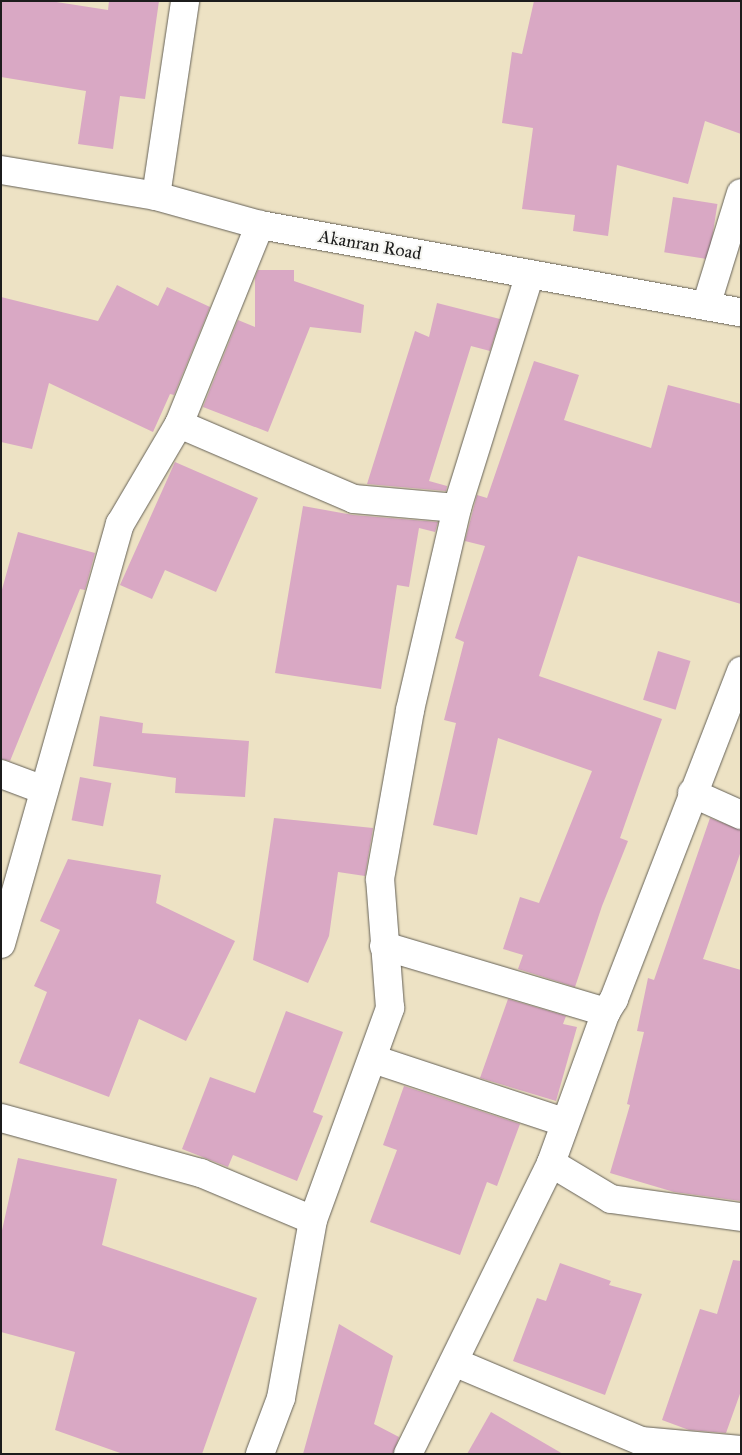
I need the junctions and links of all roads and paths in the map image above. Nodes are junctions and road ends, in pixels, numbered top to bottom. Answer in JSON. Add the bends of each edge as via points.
{"nodes":[{"id":1,"x":185,"y":1,"type":"edge"},
{"id":2,"x":1,"y":170,"type":"edge"},
{"id":3,"x":741,"y":193,"type":"edge"},
{"id":4,"x":156,"y":196,"type":"junction"},
{"id":5,"x":260,"y":225,"type":"junction"},
{"id":6,"x":530,"y":274,"type":"junction"},
{"id":7,"x":706,"y":306,"type":"junction"},
{"id":8,"x":741,"y":312,"type":"edge"},
{"id":9,"x":179,"y":424,"type":"junction"},
{"id":10,"x":457,"y":508,"type":"junction"},
{"id":11,"x":741,"y":671,"type":"edge"},
{"id":12,"x":1,"y":774,"type":"edge"},
{"id":13,"x":44,"y":790,"type":"junction"},
{"id":14,"x":692,"y":793,"type":"junction"},
{"id":15,"x":741,"y":815,"type":"edge"},
{"id":16,"x":1,"y":944,"type":"edge"},
{"id":17,"x":384,"y":946,"type":"junction"},
{"id":18,"x":606,"y":1012,"type":"junction"},
{"id":19,"x":373,"y":1059,"type":"junction"},
{"id":20,"x":1,"y":1118,"type":"edge"},
{"id":21,"x":564,"y":1122,"type":"junction"},
{"id":22,"x":551,"y":1163,"type":"junction"},
{"id":23,"x":741,"y":1217,"type":"edge"},
{"id":24,"x":313,"y":1220,"type":"junction"},
{"id":25,"x":454,"y":1362,"type":"junction"},
{"id":26,"x":638,"y":1447,"type":"edge"},
{"id":27,"x":741,"y":1450,"type":"edge"},
{"id":28,"x":260,"y":1454,"type":"edge"},
{"id":29,"x":408,"y":1454,"type":"edge"}],
"edges":[{"from":1,"to":4,"type":"street"},
{"from":2,"to":4,"type":"street","name":"Akanran Road"},
{"from":3,"to":7,"type":"street"},
{"from":4,"to":5,"type":"street","name":"Akanran Road"},
{"from":5,"to":6,"type":"street","name":"Akanran Road"},
{"from":5,"to":9,"type":"street"},
{"from":6,"to":7,"type":"street","name":"Akanran Road"},
{"from":6,"to":10,"type":"street"},
{"from":7,"to":8,"type":"street","name":"Akanran Road"},
{"from":9,"to":10,"type":"street","via":[[354,499]]},
{"from":9,"to":13,"type":"street","via":[[120,524]]},
{"from":10,"to":17,"type":"street","via":[[410,710],[380,879]]},
{"from":11,"to":14,"type":"street"},
{"from":12,"to":13,"type":"street"},
{"from":13,"to":16,"type":"street"},
{"from":14,"to":15,"type":"street"},
{"from":14,"to":18,"type":"street","via":[[614,999]]},
{"from":17,"to":18,"type":"street"},
{"from":17,"to":19,"type":"street","via":[[390,1008]]},
{"from":18,"to":21,"type":"street"},
{"from":19,"to":21,"type":"street"},
{"from":19,"to":24,"type":"street"},
{"from":20,"to":24,"type":"street","via":[[201,1173]]},
{"from":21,"to":22,"type":"street"},
{"from":22,"to":23,"type":"street","via":[[611,1199]]},
{"from":22,"to":25,"type":"street"},
{"from":24,"to":28,"type":"street","via":[[281,1398]]},
{"from":25,"to":26,"type":"street"},
{"from":25,"to":29,"type":"street"},
{"from":26,"to":27,"type":"street"}]}
